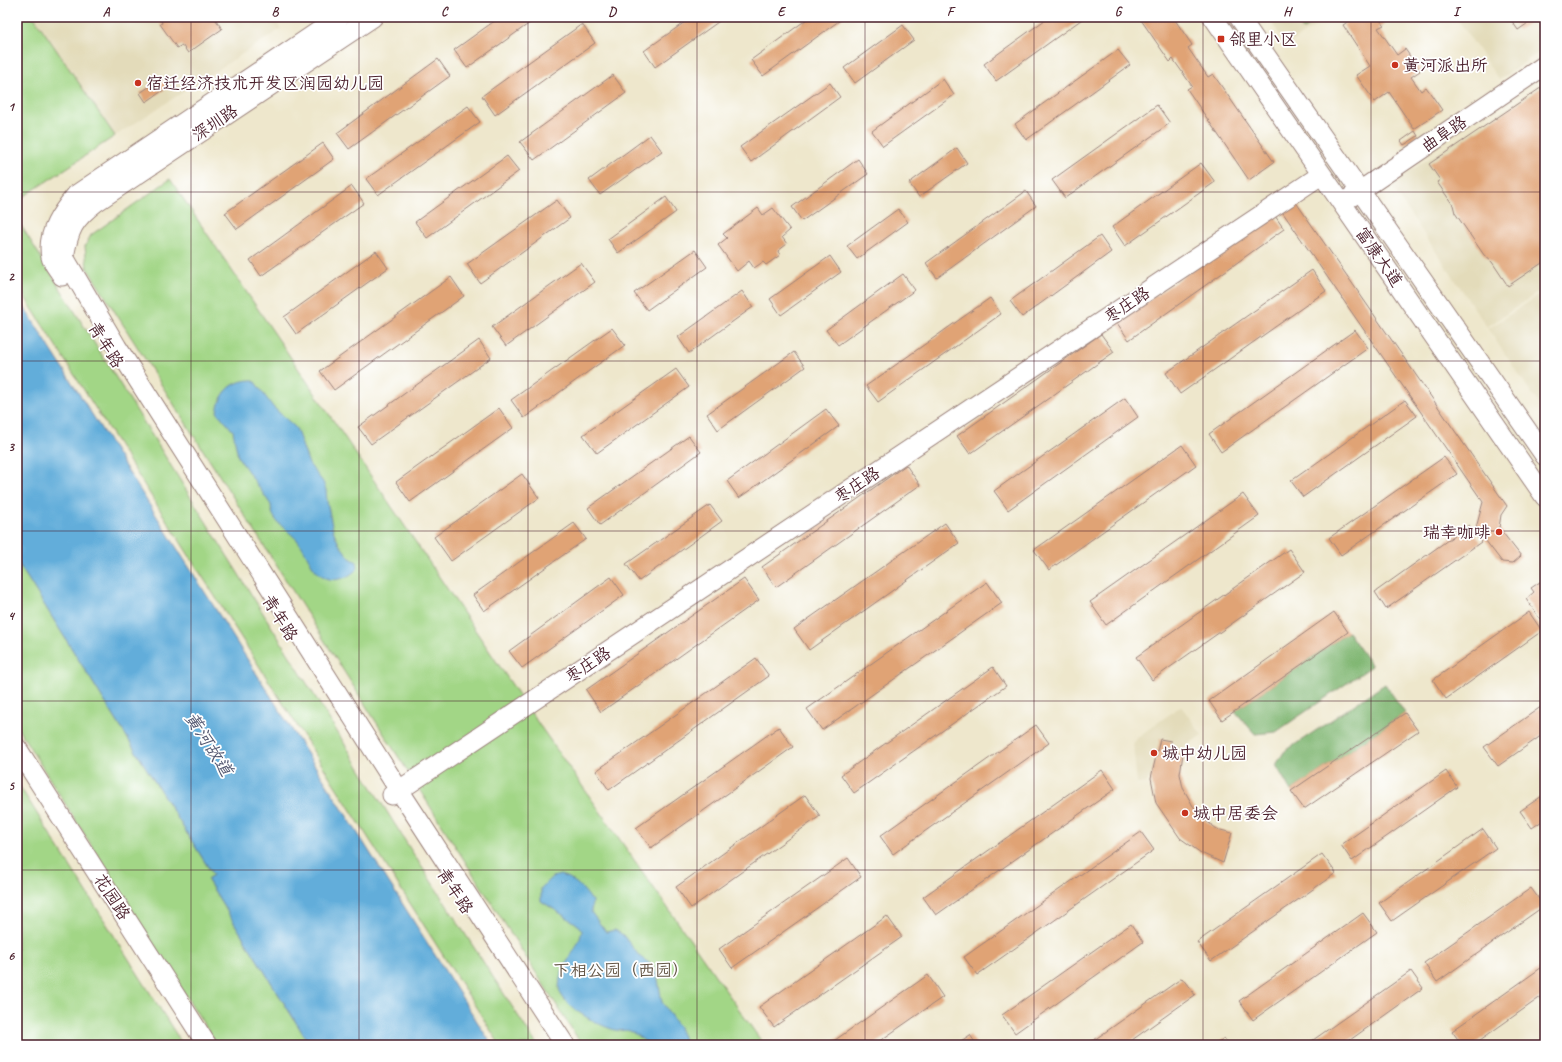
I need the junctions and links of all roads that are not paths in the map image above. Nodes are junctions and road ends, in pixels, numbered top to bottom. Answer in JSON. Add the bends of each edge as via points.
{"nodes":[{"id":1,"x":340,"y":17,"type":"edge"},
{"id":2,"x":373,"y":17,"type":"edge"},
{"id":3,"x":1213,"y":17,"type":"edge"},
{"id":4,"x":1239,"y":17,"type":"edge"},
{"id":5,"x":1545,"y":66,"type":"edge"},
{"id":6,"x":1322,"y":175,"type":"junction"},
{"id":7,"x":1361,"y":190,"type":"junction"},
{"id":8,"x":90,"y":195,"type":"junction"},
{"id":9,"x":1342,"y":203,"type":"junction"},
{"id":10,"x":1545,"y":456,"type":"edge"},
{"id":11,"x":1545,"y":497,"type":"edge"},
{"id":12,"x":17,"y":748,"type":"edge"},
{"id":13,"x":396,"y":792,"type":"junction"},
{"id":14,"x":207,"y":1045,"type":"edge"},
{"id":15,"x":555,"y":1045,"type":"edge"},
{"id":16,"x":565,"y":1045,"type":"edge"}],
"edges":[{"from":1,"to":8,"type":"street","name":"深圳路"},
{"from":2,"to":8,"type":"street","name":"深圳路"},
{"from":3,"to":6,"type":"street","name":"富康大道"},
{"from":4,"to":7,"type":"street","name":"富康大道"},
{"from":5,"to":7,"type":"street","name":"曲阜路"},
{"from":6,"to":9,"type":"street","name":"富康大道"},
{"from":6,"to":13,"type":"street","name":"枣庄路"},
{"from":7,"to":9,"type":"street","name":"曲阜路"},
{"from":7,"to":10,"type":"street","name":"富康大道"},
{"from":8,"to":13,"type":"street","name":"青年路","via":[[68,234],[64,257]]},
{"from":9,"to":11,"type":"street","name":"富康大道"},
{"from":12,"to":14,"type":"street","name":"花园路"},
{"from":13,"to":15,"type":"street","name":"青年路"},
{"from":13,"to":16,"type":"street","name":"青年路"}]}
